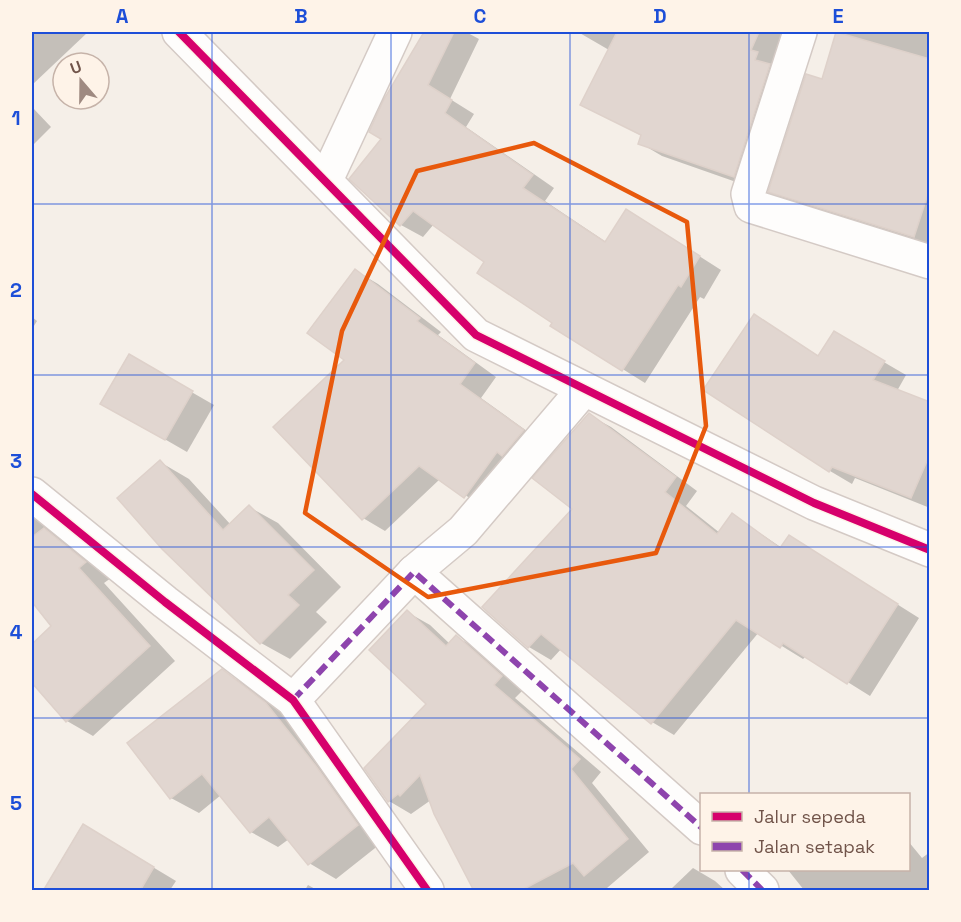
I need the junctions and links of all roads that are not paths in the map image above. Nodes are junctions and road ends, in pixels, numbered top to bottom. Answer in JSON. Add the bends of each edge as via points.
{"nodes":[{"id":1,"x":179,"y":32,"type":"edge"},
{"id":2,"x":395,"y":32,"type":"edge"},
{"id":3,"x":800,"y":32,"type":"edge"},
{"id":4,"x":326,"y":180,"type":"junction"},
{"id":5,"x":930,"y":262,"type":"edge"},
{"id":6,"x":584,"y":389,"type":"junction"},
{"id":7,"x":32,"y":494,"type":"edge"},
{"id":8,"x":930,"y":550,"type":"edge"},
{"id":9,"x":414,"y":572,"type":"junction"},
{"id":10,"x":293,"y":700,"type":"junction"},
{"id":11,"x":700,"y":826,"type":"edge"},
{"id":12,"x":743,"y":871,"type":"edge"},
{"id":13,"x":427,"y":891,"type":"edge"},
{"id":14,"x":762,"y":891,"type":"edge"}],
"edges":[{"from":1,"to":4,"type":"street"},
{"from":2,"to":4,"type":"street"},
{"from":3,"to":5,"type":"street","via":[[748,195],[751,206]]},
{"from":4,"to":6,"type":"street","via":[[476,334]]},
{"from":6,"to":8,"type":"street","via":[[814,503]]},
{"from":6,"to":9,"type":"street","via":[[463,531]]},
{"from":7,"to":10,"type":"street"},
{"from":9,"to":10,"type":"street"},
{"from":9,"to":11,"type":"street"},
{"from":10,"to":13,"type":"street"},
{"from":12,"to":14,"type":"street"}]}
